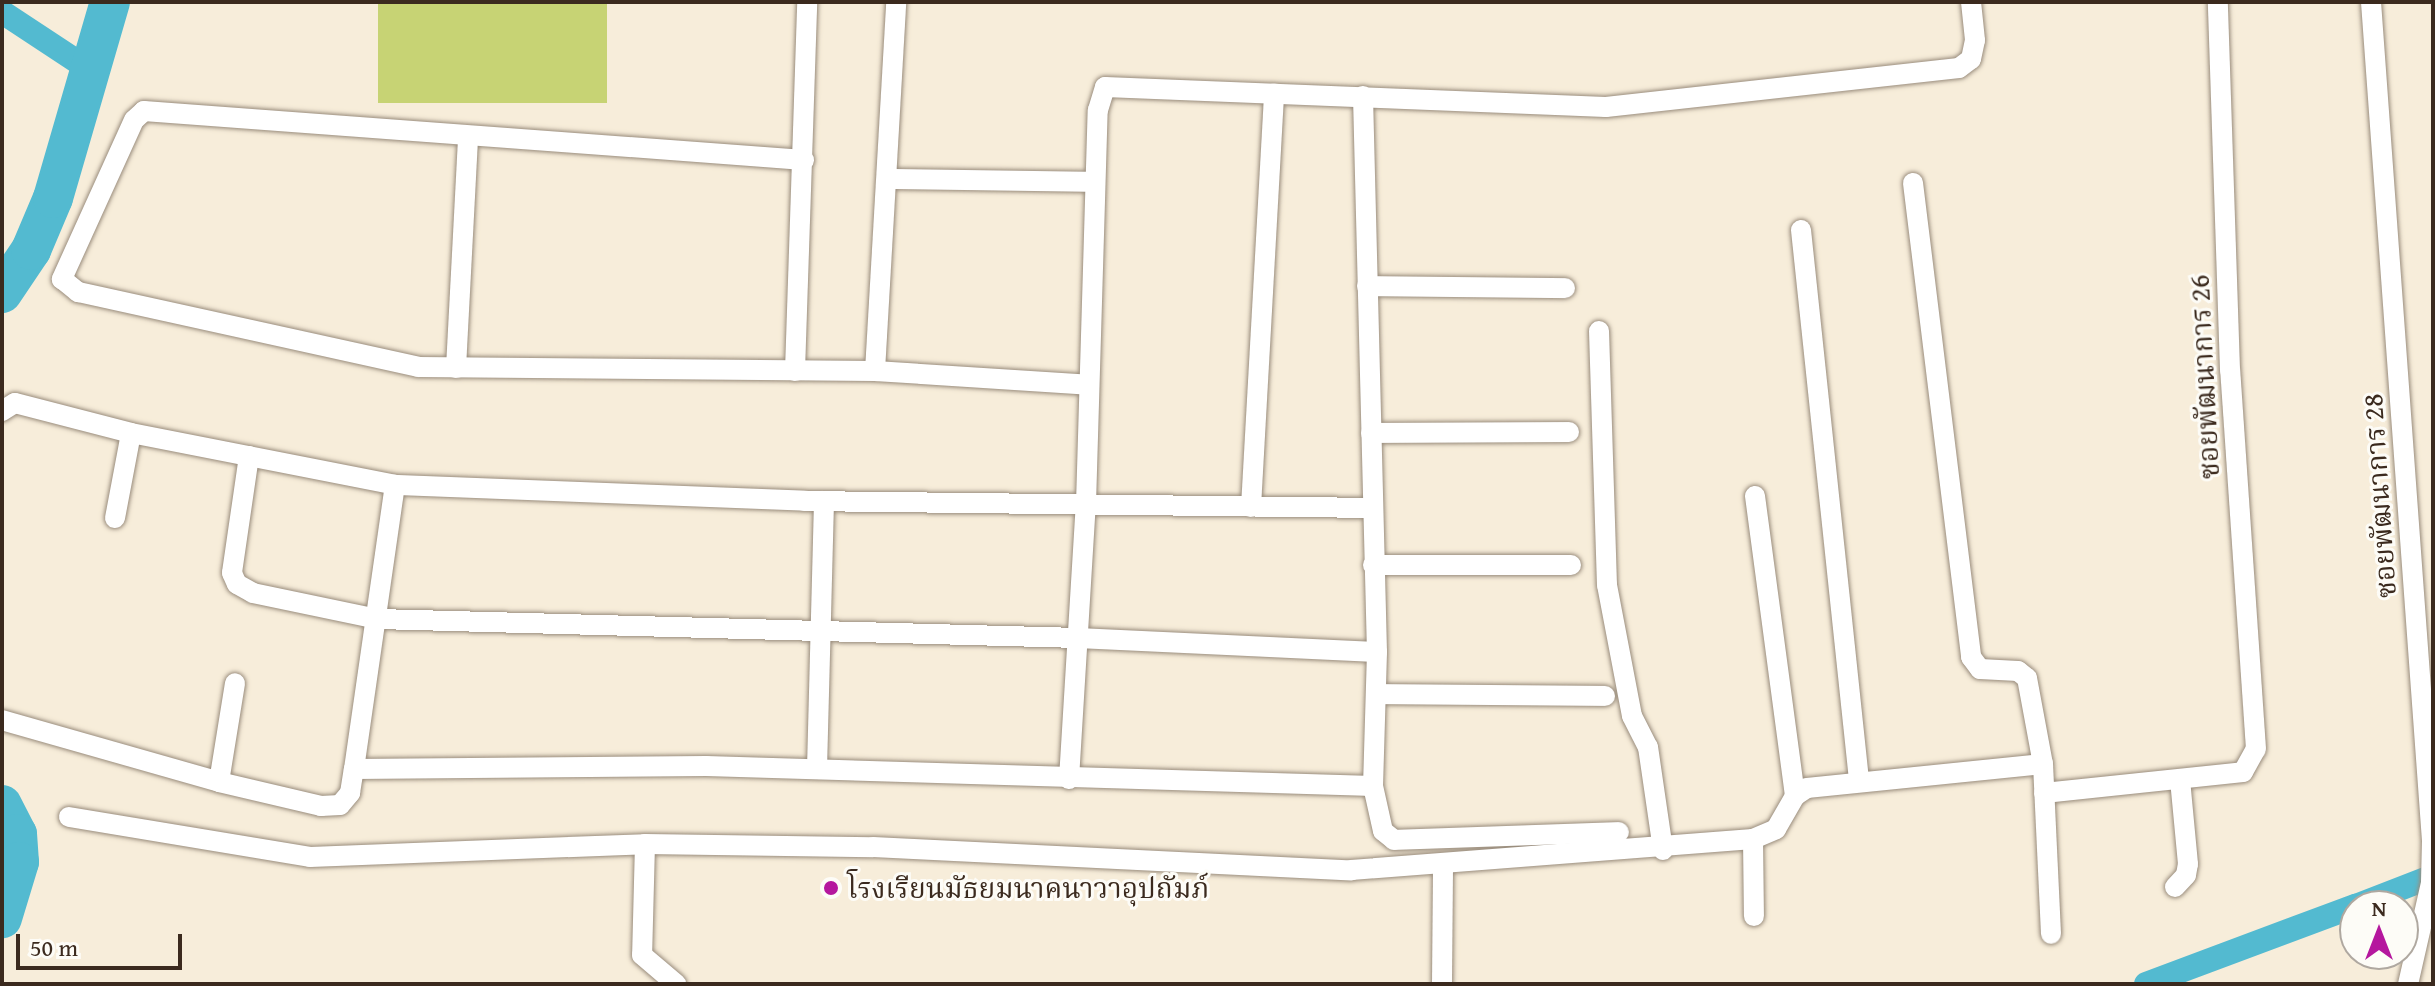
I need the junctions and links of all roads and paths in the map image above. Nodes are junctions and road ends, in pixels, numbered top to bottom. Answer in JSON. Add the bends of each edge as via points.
{"nodes":[{"id":1,"x":807,"y":2,"type":"edge"},
{"id":2,"x":896,"y":2,"type":"edge"},
{"id":3,"x":1971,"y":2,"type":"edge"},
{"id":4,"x":2218,"y":2,"type":"edge"},
{"id":5,"x":2371,"y":2,"type":"edge"},
{"id":6,"x":1274,"y":94,"type":"junction"},
{"id":7,"x":1363,"y":96,"type":"junction"},
{"id":8,"x":468,"y":137,"type":"junction"},
{"id":9,"x":804,"y":160,"type":"junction"},
{"id":10,"x":887,"y":179,"type":"junction"},
{"id":11,"x":1094,"y":182,"type":"junction"},
{"id":12,"x":1913,"y":183,"type":"dead end"},
{"id":13,"x":1801,"y":230,"type":"dead end"},
{"id":14,"x":1367,"y":286,"type":"junction"},
{"id":15,"x":1565,"y":288,"type":"dead end"},
{"id":16,"x":1599,"y":331,"type":"dead end"},
{"id":17,"x":456,"y":368,"type":"junction"},
{"id":18,"x":795,"y":371,"type":"junction"},
{"id":19,"x":875,"y":371,"type":"junction"},
{"id":20,"x":1089,"y":385,"type":"junction"},
{"id":21,"x":2,"y":411,"type":"edge"},
{"id":22,"x":1569,"y":432,"type":"dead end"},
{"id":23,"x":131,"y":433,"type":"junction"},
{"id":24,"x":1371,"y":433,"type":"junction"},
{"id":25,"x":249,"y":456,"type":"junction"},
{"id":26,"x":395,"y":485,"type":"junction"},
{"id":27,"x":1755,"y":496,"type":"dead end"},
{"id":28,"x":824,"y":501,"type":"junction"},
{"id":29,"x":1086,"y":504,"type":"junction"},
{"id":30,"x":1251,"y":507,"type":"junction"},
{"id":31,"x":1373,"y":508,"type":"junction"},
{"id":32,"x":115,"y":518,"type":"dead end"},
{"id":33,"x":1373,"y":565,"type":"junction"},
{"id":34,"x":1571,"y":565,"type":"dead end"},
{"id":35,"x":377,"y":619,"type":"junction"},
{"id":36,"x":821,"y":633,"type":"junction"},
{"id":37,"x":1077,"y":638,"type":"junction"},
{"id":38,"x":1377,"y":652,"type":"junction"},
{"id":39,"x":235,"y":683,"type":"dead end"},
{"id":40,"x":1377,"y":694,"type":"junction"},
{"id":41,"x":1605,"y":696,"type":"dead end"},
{"id":42,"x":2,"y":720,"type":"edge"},
{"id":43,"x":2043,"y":764,"type":"junction"},
{"id":44,"x":354,"y":769,"type":"junction"},
{"id":45,"x":817,"y":769,"type":"junction"},
{"id":46,"x":1069,"y":779,"type":"junction"},
{"id":47,"x":2180,"y":779,"type":"junction"},
{"id":48,"x":1859,"y":780,"type":"junction"},
{"id":49,"x":219,"y":782,"type":"junction"},
{"id":50,"x":1373,"y":786,"type":"junction"},
{"id":51,"x":2044,"y":793,"type":"junction"},
{"id":52,"x":1795,"y":796,"type":"junction"},
{"id":53,"x":69,"y":817,"type":"dead end"},
{"id":54,"x":1619,"y":832,"type":"dead end"},
{"id":55,"x":1753,"y":839,"type":"junction"},
{"id":56,"x":2432,"y":841,"type":"edge"},
{"id":57,"x":645,"y":844,"type":"junction"},
{"id":58,"x":1663,"y":850,"type":"junction"},
{"id":59,"x":1443,"y":866,"type":"junction"},
{"id":60,"x":2431,"y":883,"type":"edge"},
{"id":61,"x":2175,"y":887,"type":"dead end"},
{"id":62,"x":1754,"y":916,"type":"dead end"},
{"id":63,"x":2051,"y":934,"type":"dead end"},
{"id":64,"x":676,"y":984,"type":"edge"},
{"id":65,"x":1442,"y":984,"type":"edge"},
{"id":66,"x":2408,"y":984,"type":"edge"}],
"edges":[{"from":1,"to":9,"type":"street"},
{"from":2,"to":10,"type":"street"},
{"from":3,"to":7,"type":"street","via":[[1975,40],[1971,59],[1959,68],[1606,107]]},
{"from":4,"to":47,"type":"street","name":"ซอยพัฒนาการ 26","via":[[2230,370],[2256,749],[2243,772]]},
{"from":5,"to":56,"type":"street","name":"ซอยพัฒนาการ 28"},
{"from":6,"to":7,"type":"street"},
{"from":6,"to":11,"type":"street","via":[[1105,87],[1098,110]]},
{"from":6,"to":30,"type":"street"},
{"from":7,"to":14,"type":"street"},
{"from":8,"to":9,"type":"street"},
{"from":8,"to":17,"type":"street"},
{"from":8,"to":17,"type":"street","via":[[144,111],[134,120],[61,277],[70,289],[94,295],[418,367]]},
{"from":9,"to":18,"type":"street"},
{"from":10,"to":11,"type":"street"},
{"from":10,"to":19,"type":"street"},
{"from":11,"to":20,"type":"street"},
{"from":12,"to":43,"type":"street","via":[[1971,657],[1980,669],[2018,671],[2027,678]]},
{"from":13,"to":48,"type":"street"},
{"from":14,"to":15,"type":"street"},
{"from":14,"to":24,"type":"street"},
{"from":16,"to":58,"type":"street","via":[[1607,585],[1632,716],[1648,747]]},
{"from":17,"to":18,"type":"street"},
{"from":18,"to":19,"type":"street"},
{"from":19,"to":20,"type":"street"},
{"from":20,"to":29,"type":"street"},
{"from":21,"to":23,"type":"street","via":[[15,403]]},
{"from":22,"to":24,"type":"street"},
{"from":23,"to":25,"type":"street"},
{"from":23,"to":32,"type":"street"},
{"from":24,"to":31,"type":"street"},
{"from":25,"to":26,"type":"street"},
{"from":25,"to":35,"type":"street","via":[[232,573],[237,584],[253,593]]},
{"from":26,"to":28,"type":"street"},
{"from":26,"to":35,"type":"street"},
{"from":27,"to":52,"type":"street"},
{"from":28,"to":29,"type":"street"},
{"from":28,"to":36,"type":"street"},
{"from":29,"to":30,"type":"street"},
{"from":29,"to":37,"type":"street"},
{"from":30,"to":31,"type":"street"},
{"from":31,"to":33,"type":"street"},
{"from":33,"to":34,"type":"street"},
{"from":33,"to":38,"type":"street"},
{"from":35,"to":36,"type":"street"},
{"from":35,"to":44,"type":"street"},
{"from":36,"to":37,"type":"street"},
{"from":36,"to":45,"type":"street"},
{"from":37,"to":38,"type":"street"},
{"from":37,"to":46,"type":"street"},
{"from":38,"to":40,"type":"street"},
{"from":39,"to":49,"type":"street"},
{"from":40,"to":41,"type":"street"},
{"from":40,"to":50,"type":"street"},
{"from":42,"to":49,"type":"street"},
{"from":43,"to":48,"type":"street"},
{"from":43,"to":51,"type":"street"},
{"from":44,"to":45,"type":"street"},
{"from":44,"to":49,"type":"street","via":[[346,800],[330,807]]},
{"from":45,"to":46,"type":"street"},
{"from":46,"to":50,"type":"street"},
{"from":47,"to":51,"type":"street"},
{"from":47,"to":61,"type":"street","via":[[2188,864]]},
{"from":48,"to":52,"type":"street","via":[[1807,788]]},
{"from":50,"to":54,"type":"street","via":[[1383,831],[1394,840]]},
{"from":51,"to":63,"type":"street"},
{"from":52,"to":55,"type":"street","via":[[1776,829]]},
{"from":53,"to":57,"type":"street","via":[[310,857]]},
{"from":55,"to":58,"type":"street"},
{"from":55,"to":62,"type":"street"},
{"from":56,"to":60,"type":"street","name":"ซอยพัฒนาการ 28"},
{"from":57,"to":59,"type":"street","via":[[873,847],[1234,869]]},
{"from":57,"to":64,"type":"street","via":[[642,955]]},
{"from":58,"to":59,"type":"street"},
{"from":59,"to":65,"type":"street"},
{"from":60,"to":66,"type":"street","name":"ซอยพัฒนาการ 28"}]}
